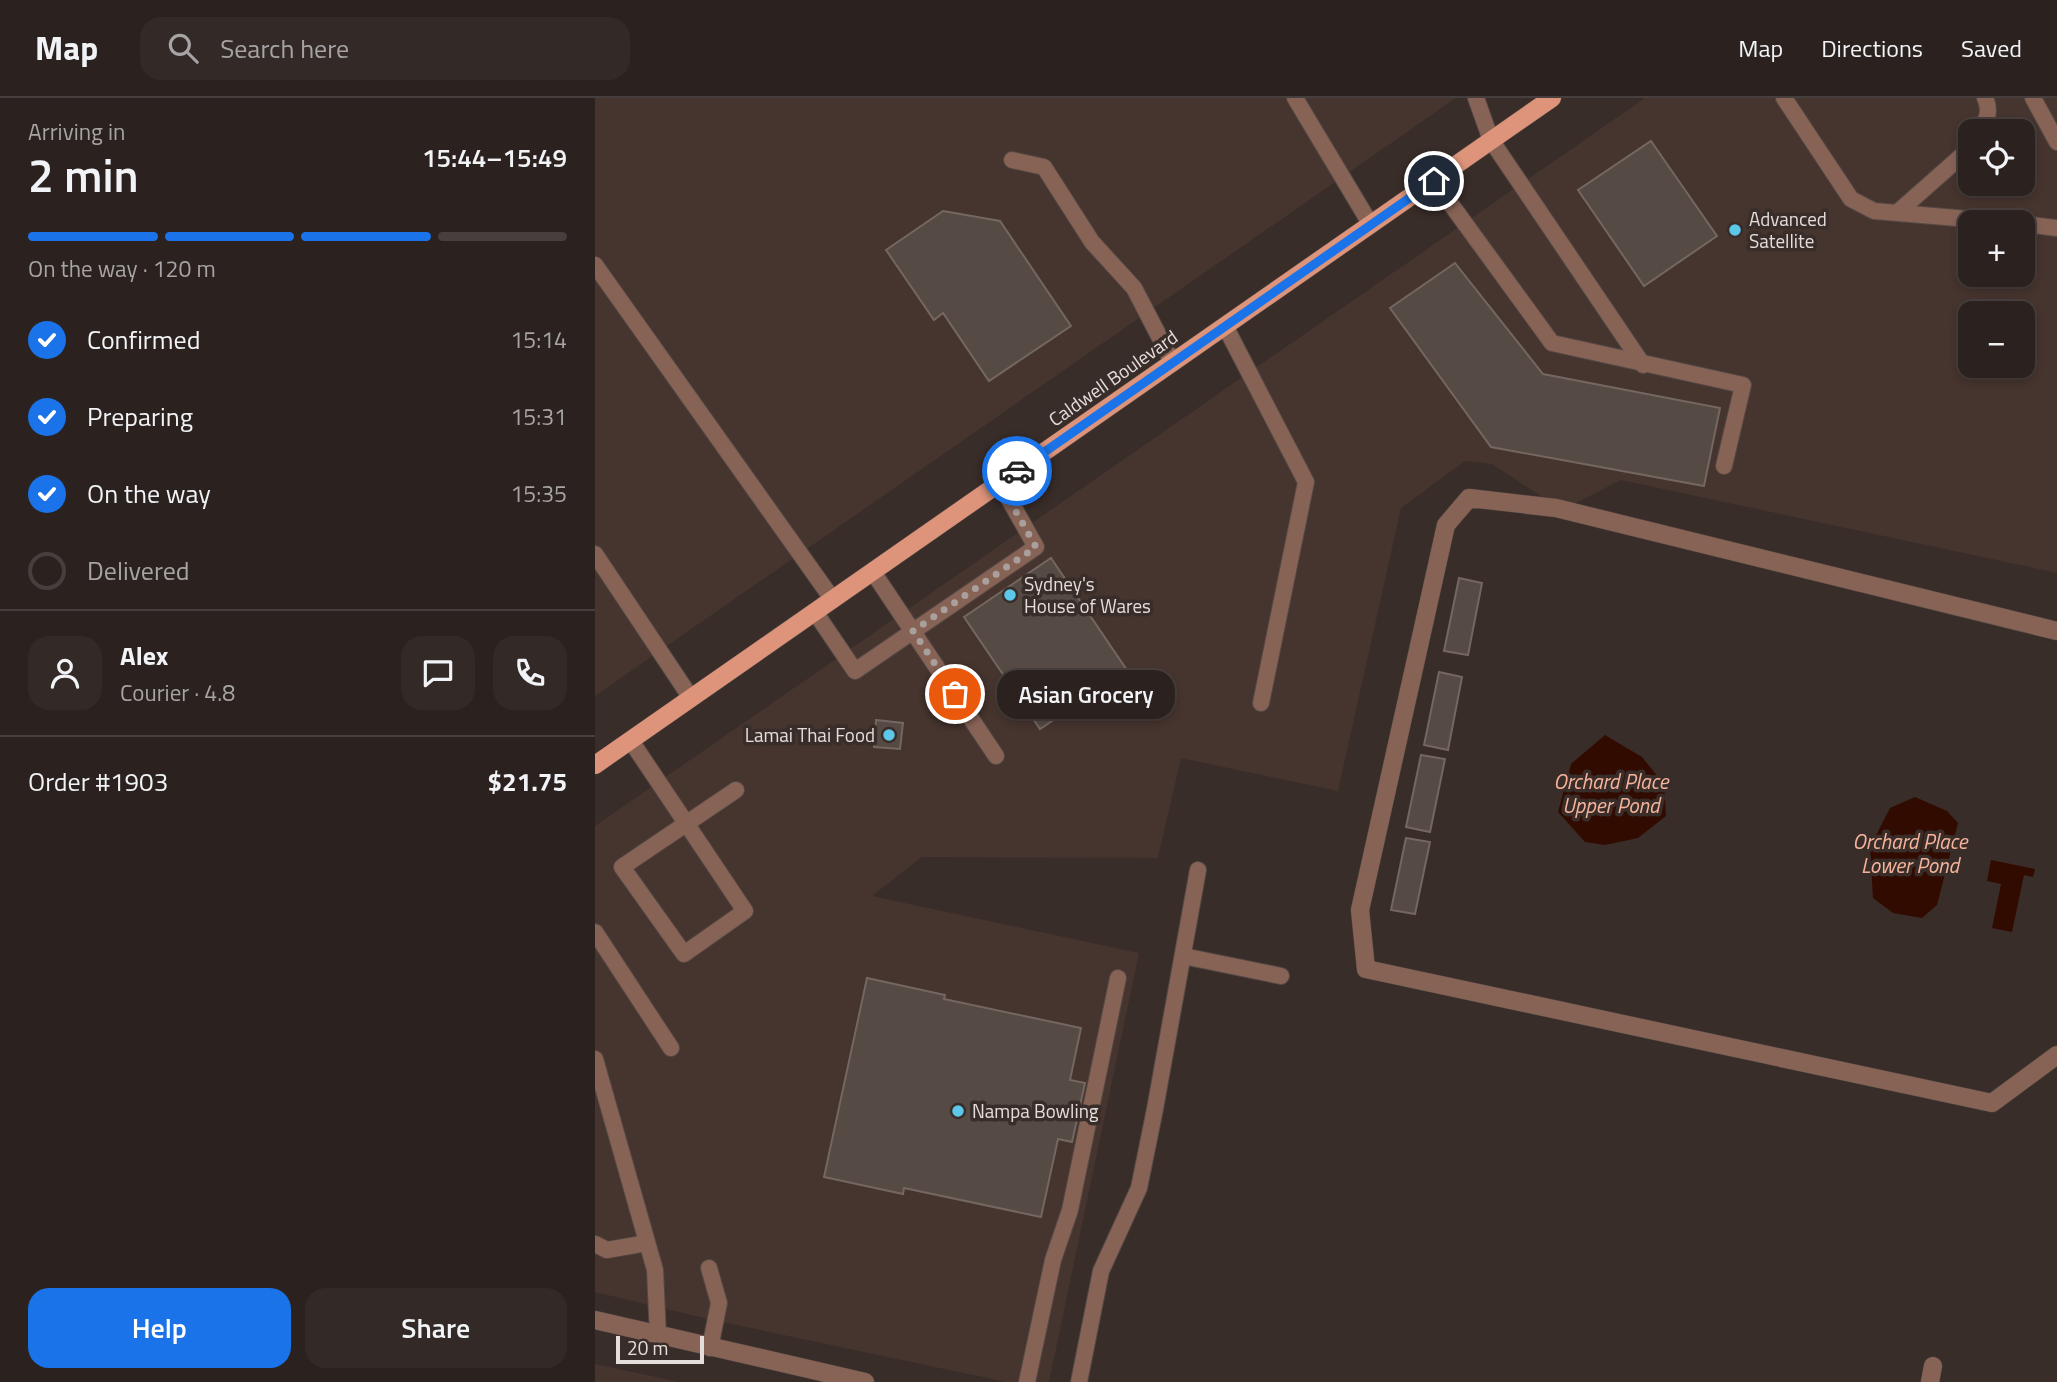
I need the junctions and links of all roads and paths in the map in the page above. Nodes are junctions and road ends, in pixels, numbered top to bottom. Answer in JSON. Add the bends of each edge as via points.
{"nodes":[{"id":1,"x":1295,"y":98,"type":"edge"},
{"id":2,"x":1476,"y":98,"type":"edge"},
{"id":3,"x":1552,"y":98,"type":"edge"},
{"id":4,"x":1784,"y":98,"type":"edge"},
{"id":5,"x":1985,"y":98,"type":"edge"},
{"id":6,"x":2033,"y":98,"type":"edge"},
{"id":7,"x":1988,"y":119,"type":"edge"},
{"id":8,"x":1491,"y":141,"type":"junction"},
{"id":9,"x":2057,"y":142,"type":"edge"},
{"id":10,"x":1958,"y":159,"type":"edge"},
{"id":11,"x":1012,"y":160,"type":"dead end"},
{"id":12,"x":1434,"y":181,"type":"junction"},
{"id":13,"x":1898,"y":212,"type":"junction"},
{"id":14,"x":1958,"y":218,"type":"edge"},
{"id":15,"x":1371,"y":225,"type":"junction"},
{"id":16,"x":2035,"y":225,"type":"edge"},
{"id":17,"x":2057,"y":228,"type":"edge"},
{"id":18,"x":595,"y":265,"type":"edge"},
{"id":19,"x":1225,"y":326,"type":"junction"},
{"id":20,"x":1173,"y":363,"type":"junction"},
{"id":21,"x":1643,"y":365,"type":"junction"},
{"id":22,"x":1724,"y":466,"type":"dead end"},
{"id":23,"x":1000,"y":483,"type":"junction"},
{"id":24,"x":595,"y":554,"type":"edge"},
{"id":25,"x":873,"y":572,"type":"junction"},
{"id":26,"x":833,"y":600,"type":"junction"},
{"id":27,"x":815,"y":612,"type":"junction"},
{"id":28,"x":913,"y":631,"type":"junction"},
{"id":29,"x":2057,"y":631,"type":"edge"},
{"id":30,"x":691,"y":698,"type":"junction"},
{"id":31,"x":1261,"y":703,"type":"dead end"},
{"id":32,"x":631,"y":741,"type":"junction"},
{"id":33,"x":996,"y":756,"type":"dead end"},
{"id":34,"x":597,"y":759,"type":"edge"},
{"id":35,"x":736,"y":790,"type":"dead end"},
{"id":36,"x":686,"y":823,"type":"junction"},
{"id":37,"x":1198,"y":870,"type":"dead end"},
{"id":38,"x":595,"y":932,"type":"edge"},
{"id":39,"x":1183,"y":956,"type":"junction"},
{"id":40,"x":1281,"y":976,"type":"dead end"},
{"id":41,"x":1118,"y":978,"type":"dead end"},
{"id":42,"x":671,"y":1048,"type":"dead end"},
{"id":43,"x":2057,"y":1055,"type":"edge"},
{"id":44,"x":595,"y":1059,"type":"edge"},
{"id":45,"x":647,"y":1243,"type":"junction"},
{"id":46,"x":595,"y":1244,"type":"edge"},
{"id":47,"x":709,"y":1268,"type":"dead end"},
{"id":48,"x":595,"y":1320,"type":"edge"},
{"id":49,"x":658,"y":1336,"type":"junction"},
{"id":50,"x":710,"y":1348,"type":"junction"},
{"id":51,"x":865,"y":1382,"type":"edge"},
{"id":52,"x":1027,"y":1382,"type":"edge"},
{"id":53,"x":1079,"y":1382,"type":"edge"}],
"edges":[{"from":1,"to":15,"type":"lane"},
{"from":2,"to":8,"type":"lane"},
{"from":3,"to":8,"type":"main road","name":"Caldwell Boulevard"},
{"from":4,"to":13,"type":"lane","via":[[1851,199],[1874,211]]},
{"from":5,"to":7,"type":"lane"},
{"from":6,"to":9,"type":"lane"},
{"from":8,"to":12,"type":"main road","name":"Caldwell Boulevard"},
{"from":8,"to":21,"type":"lane"},
{"from":10,"to":13,"type":"lane"},
{"from":11,"to":20,"type":"lane","via":[[1044,167],[1092,242],[1134,288]]},
{"from":12,"to":15,"type":"main road","name":"Caldwell Boulevard"},
{"from":12,"to":21,"type":"lane","via":[[1552,343]]},
{"from":13,"to":14,"type":"lane"},
{"from":15,"to":19,"type":"main road","name":"Caldwell Boulevard"},
{"from":16,"to":17,"type":"lane"},
{"from":18,"to":26,"type":"lane"},
{"from":19,"to":20,"type":"main road","name":"Caldwell Boulevard"},
{"from":19,"to":31,"type":"lane","via":[[1306,482]]},
{"from":20,"to":23,"type":"main road","name":"Caldwell Boulevard"},
{"from":21,"to":22,"type":"lane","via":[[1743,385]]},
{"from":23,"to":25,"type":"main road","name":"Caldwell Boulevard"},
{"from":23,"to":28,"type":"lane","via":[[1036,547]]},
{"from":24,"to":30,"type":"lane"},
{"from":25,"to":26,"type":"main road","name":"Caldwell Boulevard"},
{"from":25,"to":28,"type":"lane"},
{"from":26,"to":27,"type":"main road","name":"Caldwell Boulevard"},
{"from":27,"to":28,"type":"lane","via":[[855,671]]},
{"from":27,"to":30,"type":"main road","name":"Caldwell Boulevard"},
{"from":28,"to":33,"type":"lane"},
{"from":29,"to":43,"type":"street","via":[[1556,508],[1469,498],[1446,525],[1360,910],[1366,969],[1992,1103]]},
{"from":30,"to":32,"type":"main road","name":"Caldwell Boulevard"},
{"from":32,"to":34,"type":"main road","name":"Caldwell Boulevard"},
{"from":32,"to":36,"type":"lane"},
{"from":35,"to":36,"type":"lane"},
{"from":36,"to":36,"type":"lane","via":[[744,911],[684,954],[622,867]]},
{"from":37,"to":39,"type":"lane"},
{"from":38,"to":42,"type":"lane"},
{"from":39,"to":40,"type":"lane"},
{"from":39,"to":53,"type":"lane","via":[[1139,1188],[1101,1271]]},
{"from":41,"to":52,"type":"lane","via":[[1070,1210],[1053,1260]]},
{"from":44,"to":45,"type":"lane"},
{"from":45,"to":46,"type":"lane","via":[[607,1250]]},
{"from":45,"to":49,"type":"lane","via":[[655,1270]]},
{"from":47,"to":50,"type":"lane","via":[[719,1303]]},
{"from":48,"to":49,"type":"street"},
{"from":49,"to":50,"type":"street"},
{"from":50,"to":51,"type":"street"}]}
